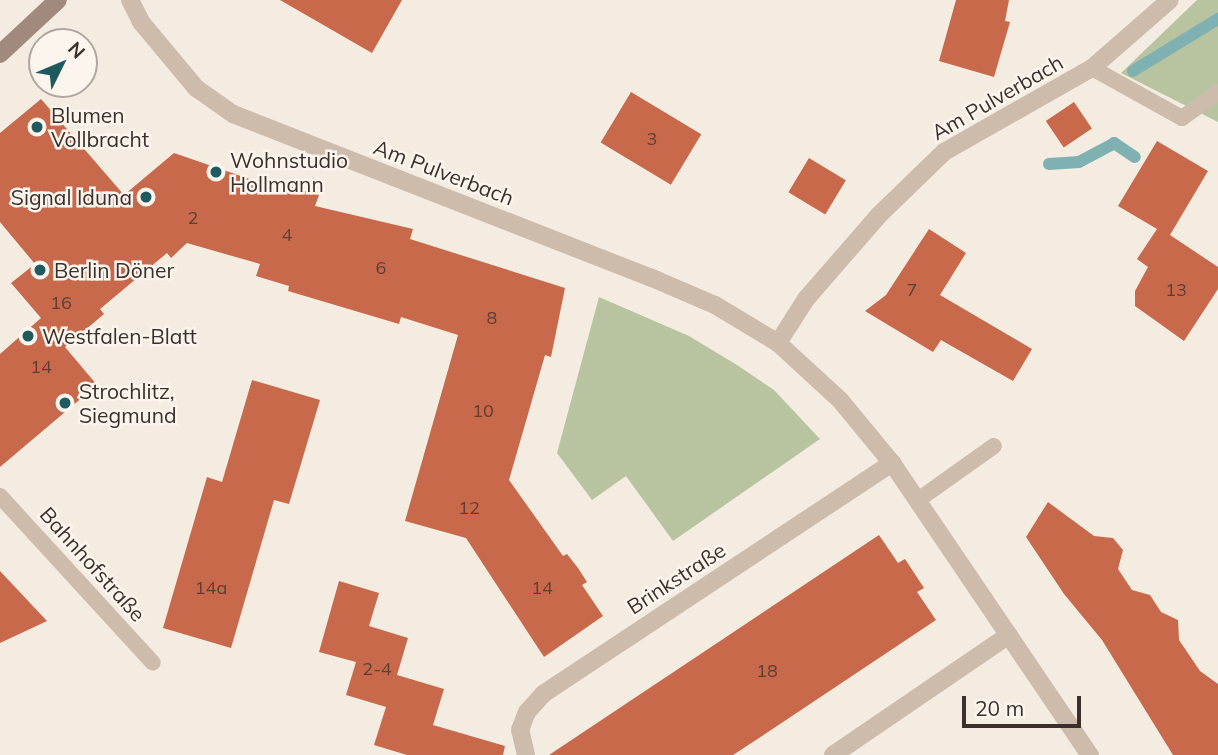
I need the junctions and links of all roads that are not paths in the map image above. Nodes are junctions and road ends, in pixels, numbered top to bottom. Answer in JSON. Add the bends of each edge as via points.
{"nodes":[{"id":1,"x":58,"y":0,"type":"edge"},
{"id":2,"x":130,"y":0,"type":"edge"},
{"id":3,"x":1170,"y":0,"type":"edge"},
{"id":4,"x":0,"y":54,"type":"edge"},
{"id":5,"x":1092,"y":68,"type":"junction"},
{"id":6,"x":1218,"y":92,"type":"edge"},
{"id":7,"x":778,"y":342,"type":"junction"},
{"id":8,"x":993,"y":446,"type":"dead end"},
{"id":9,"x":892,"y":463,"type":"junction"},
{"id":10,"x":0,"y":496,"type":"edge"},
{"id":11,"x":918,"y":500,"type":"junction"},
{"id":12,"x":1009,"y":635,"type":"junction"},
{"id":13,"x":153,"y":663,"type":"dead end"},
{"id":14,"x":526,"y":755,"type":"edge"},
{"id":15,"x":833,"y":755,"type":"edge"},
{"id":16,"x":1090,"y":755,"type":"edge"}],
"edges":[{"from":1,"to":4,"type":"street"},
{"from":2,"to":7,"type":"street","name":"Am Pulverbach","via":[[141,22],[190,80],[233,114],[652,278],[715,305]]},
{"from":3,"to":5,"type":"street","name":"Am Pulverbach"},
{"from":5,"to":6,"type":"lane","via":[[1182,118]]},
{"from":5,"to":7,"type":"street","name":"Am Pulverbach","via":[[944,152],[833,267]]},
{"from":7,"to":9,"type":"street","name":"Am Pulverbach","via":[[840,400]]},
{"from":8,"to":11,"type":"lane"},
{"from":9,"to":11,"type":"street","name":"Am Pulverbach"},
{"from":9,"to":14,"type":"street","name":"Brinkstraße","via":[[543,694],[527,712],[520,730]]},
{"from":10,"to":13,"type":"lane","name":"Bahnhofstraße"},
{"from":11,"to":12,"type":"street","name":"Am Pulverbach"},
{"from":12,"to":15,"type":"street"},
{"from":12,"to":16,"type":"street","name":"Am Pulverbach"}]}
